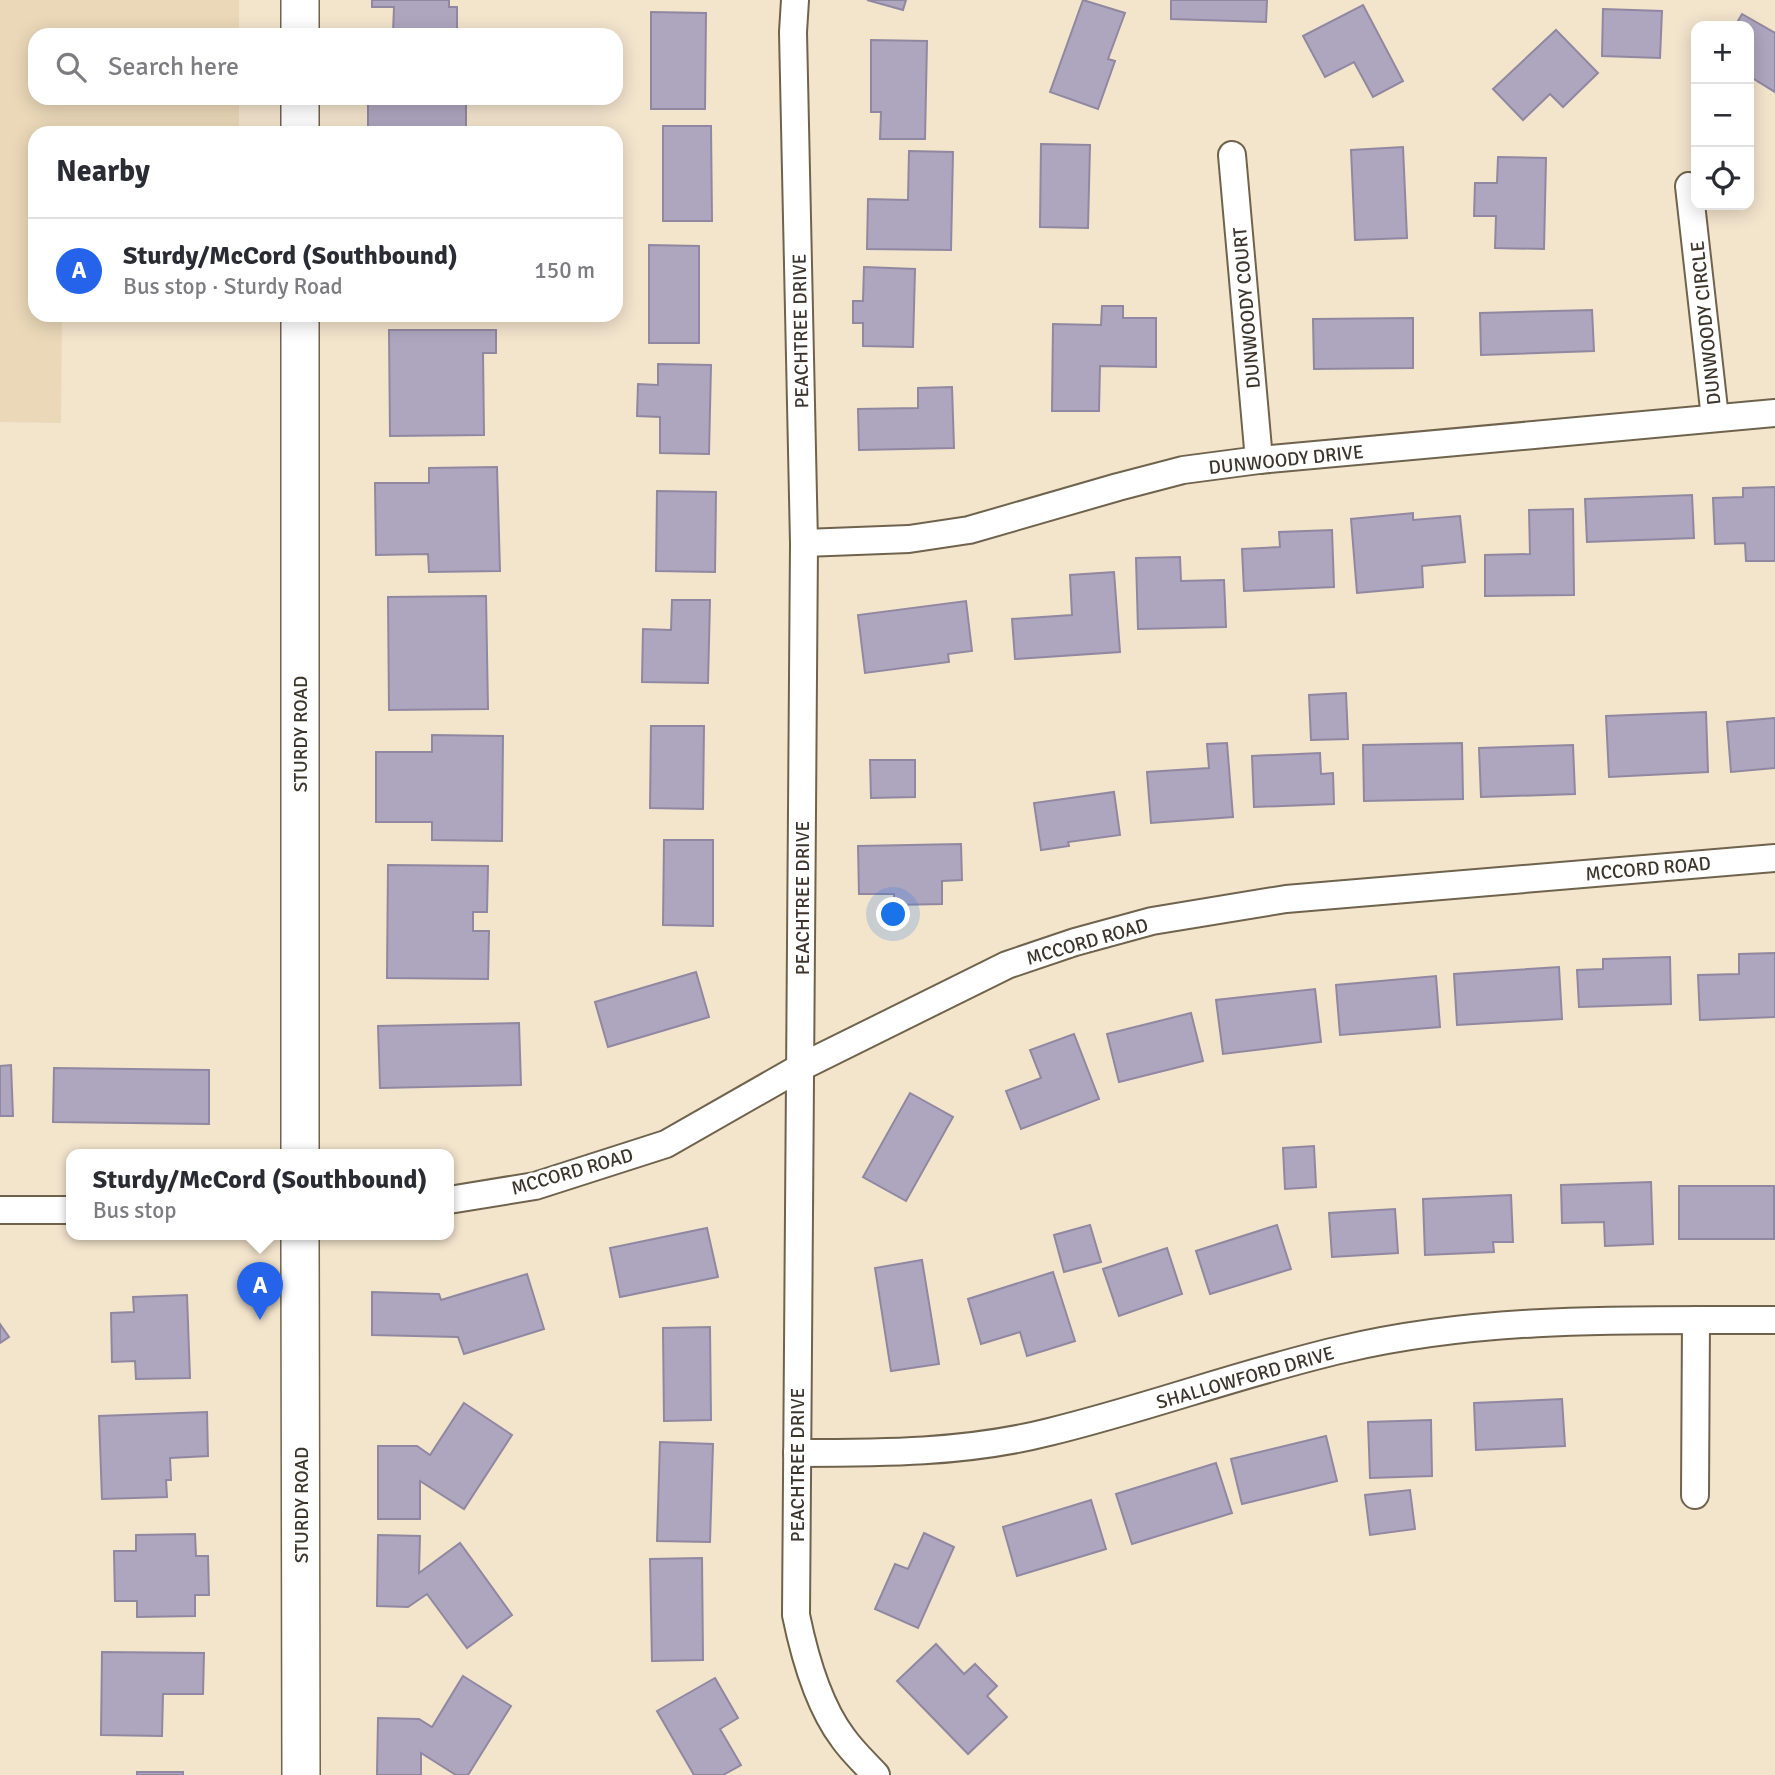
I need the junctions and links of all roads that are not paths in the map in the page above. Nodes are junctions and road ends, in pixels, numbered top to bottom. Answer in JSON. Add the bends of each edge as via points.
{"nodes":[{"id":1,"x":300,"y":0,"type":"edge"},
{"id":2,"x":795,"y":0,"type":"edge"},
{"id":3,"x":300,"y":28,"type":"edge"},
{"id":4,"x":300,"y":105,"type":"edge"},
{"id":5,"x":300,"y":126,"type":"edge"},
{"id":6,"x":1232,"y":155,"type":"dead end"},
{"id":7,"x":1689,"y":186,"type":"dead end"},
{"id":8,"x":300,"y":322,"type":"edge"},
{"id":9,"x":1775,"y":413,"type":"edge"},
{"id":10,"x":1715,"y":418,"type":"junction"},
{"id":11,"x":1259,"y":460,"type":"junction"},
{"id":12,"x":804,"y":543,"type":"junction"},
{"id":13,"x":1775,"y":858,"type":"edge"},
{"id":14,"x":801,"y":1068,"type":"junction"},
{"id":15,"x":300,"y":1149,"type":"edge"},
{"id":16,"x":454,"y":1199,"type":"edge"},
{"id":17,"x":0,"y":1210,"type":"edge"},
{"id":18,"x":66,"y":1210,"type":"edge"},
{"id":19,"x":300,"y":1240,"type":"edge"},
{"id":20,"x":1696,"y":1320,"type":"junction"},
{"id":21,"x":1775,"y":1320,"type":"edge"},
{"id":22,"x":797,"y":1453,"type":"junction"},
{"id":23,"x":1695,"y":1495,"type":"dead end"},
{"id":24,"x":301,"y":1775,"type":"edge"},
{"id":25,"x":876,"y":1775,"type":"edge"}],
"edges":[{"from":1,"to":3,"type":"street"},
{"from":2,"to":12,"type":"street","name":"PEACHTREE DRIVE"},
{"from":4,"to":5,"type":"street"},
{"from":6,"to":11,"type":"street","name":"DUNWOODY COURT"},
{"from":7,"to":10,"type":"street","name":"DUNWOODY CIRCLE"},
{"from":8,"to":15,"type":"street","name":"STURDY ROAD"},
{"from":9,"to":10,"type":"street","name":"DUNWOODY DRIVE"},
{"from":10,"to":11,"type":"street","name":"DUNWOODY DRIVE"},
{"from":11,"to":12,"type":"street","name":"DUNWOODY DRIVE","via":[[1183,470],[969,530],[909,539]]},
{"from":12,"to":14,"type":"street","name":"PEACHTREE DRIVE"},
{"from":13,"to":14,"type":"street","name":"MCCORD ROAD","via":[[1286,899],[1152,921],[1007,965]]},
{"from":14,"to":16,"type":"street","name":"MCCORD ROAD","via":[[666,1144],[535,1186]]},
{"from":14,"to":22,"type":"street","name":"PEACHTREE DRIVE"},
{"from":17,"to":18,"type":"street"},
{"from":19,"to":24,"type":"street","name":"STURDY ROAD"},
{"from":20,"to":21,"type":"street","name":"SHALLOWFORD DRIVE"},
{"from":20,"to":22,"type":"street","name":"SHALLOWFORD DRIVE","via":[[1538,1322],[1435,1333],[1344,1349],[1047,1433],[966,1448]]},
{"from":20,"to":23,"type":"street"},
{"from":22,"to":25,"type":"street","name":"PEACHTREE DRIVE","via":[[796,1615],[804,1655],[841,1737]]}]}
